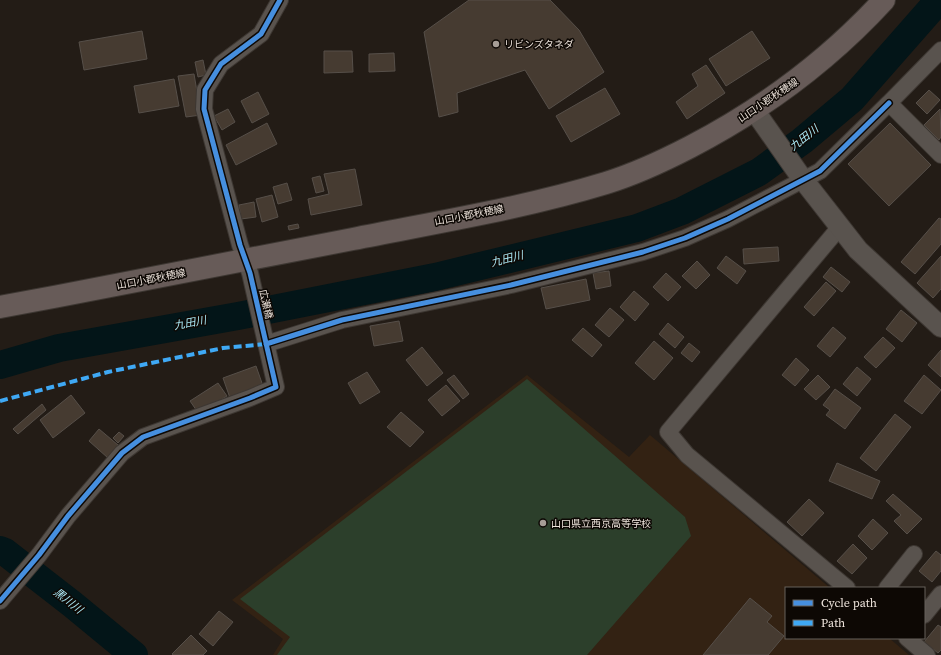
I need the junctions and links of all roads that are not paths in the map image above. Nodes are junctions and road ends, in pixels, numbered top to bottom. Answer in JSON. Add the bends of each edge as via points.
{"nodes":[{"id":1,"x":280,"y":0,"type":"edge"},
{"id":2,"x":884,"y":0,"type":"edge"},
{"id":3,"x":941,"y":50,"type":"edge"},
{"id":4,"x":889,"y":103,"type":"junction"},
{"id":5,"x":754,"y":110,"type":"junction"},
{"id":6,"x":941,"y":155,"type":"edge"},
{"id":7,"x":802,"y":178,"type":"junction"},
{"id":8,"x":839,"y":228,"type":"junction"},
{"id":9,"x":248,"y":267,"type":"junction"},
{"id":10,"x":0,"y":307,"type":"edge"},
{"id":11,"x":941,"y":327,"type":"edge"},
{"id":12,"x":266,"y":341,"type":"junction"},
{"id":13,"x":914,"y":554,"type":"dead end"},
{"id":14,"x":846,"y":587,"type":"edge"},
{"id":15,"x":888,"y":587,"type":"edge"},
{"id":16,"x":941,"y":594,"type":"edge"},
{"id":17,"x":0,"y":601,"type":"edge"},
{"id":18,"x":925,"y":614,"type":"edge"},
{"id":19,"x":908,"y":639,"type":"edge"},
{"id":20,"x":927,"y":655,"type":"edge"}],
"edges":[{"from":1,"to":9,"type":"street","name":"広瀬橋","via":[[261,34],[221,64],[205,90],[204,109]]},
{"from":2,"to":5,"type":"main road","name":"山口小郡秋穂線","via":[[799,80]]},
{"from":3,"to":4,"type":"street"},
{"from":4,"to":6,"type":"street"},
{"from":4,"to":7,"type":"street","via":[[820,171]]},
{"from":5,"to":7,"type":"street"},
{"from":5,"to":9,"type":"main road","name":"山口小郡秋穂線","via":[[660,162],[609,182],[548,200]]},
{"from":7,"to":8,"type":"street"},
{"from":7,"to":12,"type":"street","via":[[721,222],[685,238],[643,252],[511,285],[342,320]]},
{"from":8,"to":11,"type":"street","via":[[877,269]]},
{"from":8,"to":14,"type":"street","via":[[668,432],[687,455]]},
{"from":9,"to":10,"type":"main road","name":"山口小郡秋穂線"},
{"from":9,"to":12,"type":"street","name":"広瀬橋"},
{"from":12,"to":17,"type":"street","name":"広瀬橋","via":[[276,387],[143,437],[117,458]]},
{"from":13,"to":15,"type":"street"},
{"from":16,"to":18,"type":"street"},
{"from":19,"to":20,"type":"street"}]}
